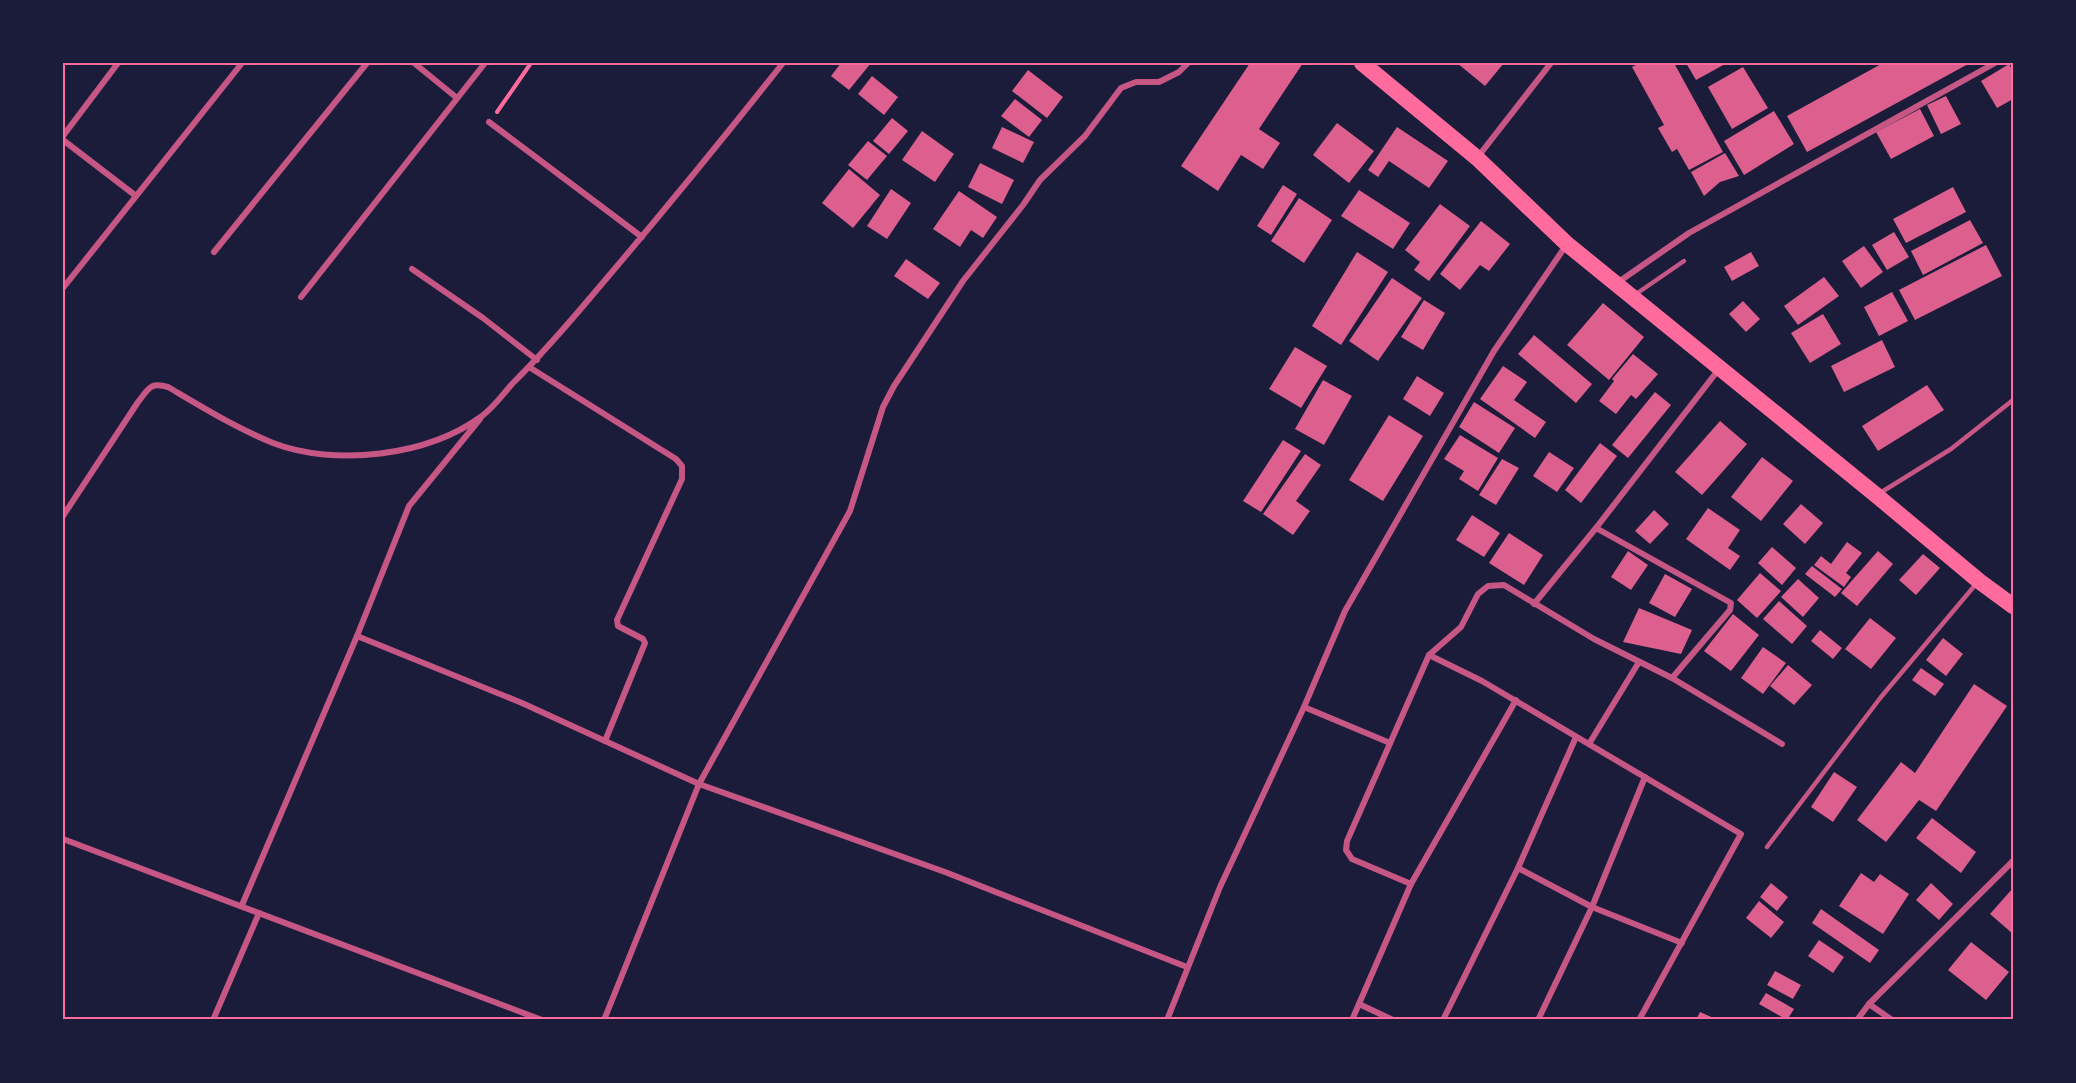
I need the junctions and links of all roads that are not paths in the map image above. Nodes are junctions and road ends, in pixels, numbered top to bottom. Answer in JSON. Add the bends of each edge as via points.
{"nodes":[{"id":1,"x":118,"y":63,"type":"edge"},
{"id":2,"x":242,"y":63,"type":"edge"},
{"id":3,"x":367,"y":63,"type":"edge"},
{"id":4,"x":414,"y":63,"type":"edge"},
{"id":5,"x":485,"y":63,"type":"edge"},
{"id":6,"x":783,"y":63,"type":"edge"},
{"id":7,"x":1188,"y":63,"type":"edge"},
{"id":8,"x":1362,"y":63,"type":"edge"},
{"id":9,"x":1551,"y":63,"type":"edge"},
{"id":10,"x":1995,"y":63,"type":"edge"},
{"id":11,"x":458,"y":98,"type":"junction"},
{"id":12,"x":489,"y":122,"type":"road end"},
{"id":13,"x":63,"y":138,"type":"edge"},
{"id":14,"x":1477,"y":159,"type":"junction"},
{"id":15,"x":136,"y":196,"type":"junction"},
{"id":16,"x":642,"y":237,"type":"junction"},
{"id":17,"x":1567,"y":244,"type":"junction"},
{"id":18,"x":214,"y":252,"type":"dead end"},
{"id":19,"x":1684,"y":261,"type":"dead end"},
{"id":20,"x":412,"y":269,"type":"dead end"},
{"id":21,"x":1615,"y":284,"type":"junction"},
{"id":22,"x":63,"y":288,"type":"edge"},
{"id":23,"x":301,"y":297,"type":"dead end"},
{"id":24,"x":1632,"y":297,"type":"junction"},
{"id":25,"x":537,"y":360,"type":"junction"},
{"id":26,"x":529,"y":367,"type":"junction"},
{"id":27,"x":1719,"y":369,"type":"junction"},
{"id":28,"x":2013,"y":400,"type":"edge"},
{"id":29,"x":483,"y":416,"type":"junction"},
{"id":30,"x":1876,"y":495,"type":"junction"},
{"id":31,"x":63,"y":516,"type":"edge"},
{"id":32,"x":1596,"y":528,"type":"junction"},
{"id":33,"x":1979,"y":580,"type":"junction"},
{"id":34,"x":1534,"y":604,"type":"junction"},
{"id":35,"x":2013,"y":606,"type":"edge"},
{"id":36,"x":357,"y":636,"type":"junction"},
{"id":37,"x":1429,"y":655,"type":"junction"},
{"id":38,"x":1639,"y":662,"type":"junction"},
{"id":39,"x":1672,"y":678,"type":"junction"},
{"id":40,"x":1516,"y":700,"type":"junction"},
{"id":41,"x":1304,"y":707,"type":"junction"},
{"id":42,"x":1576,"y":737,"type":"junction"},
{"id":43,"x":605,"y":741,"type":"junction"},
{"id":44,"x":1390,"y":743,"type":"junction"},
{"id":45,"x":1589,"y":744,"type":"junction"},
{"id":46,"x":1782,"y":744,"type":"dead end"},
{"id":47,"x":1645,"y":777,"type":"junction"},
{"id":48,"x":699,"y":784,"type":"junction"},
{"id":49,"x":63,"y":839,"type":"edge"},
{"id":50,"x":1767,"y":847,"type":"dead end"},
{"id":51,"x":2013,"y":861,"type":"edge"},
{"id":52,"x":1518,"y":868,"type":"junction"},
{"id":53,"x":1412,"y":884,"type":"junction"},
{"id":54,"x":242,"y":905,"type":"junction"},
{"id":55,"x":1592,"y":907,"type":"junction"},
{"id":56,"x":259,"y":913,"type":"junction"},
{"id":57,"x":1682,"y":943,"type":"junction"},
{"id":58,"x":1187,"y":967,"type":"junction"},
{"id":59,"x":1359,"y":1004,"type":"junction"},
{"id":60,"x":1869,"y":1004,"type":"junction"},
{"id":61,"x":213,"y":1020,"type":"edge"},
{"id":62,"x":540,"y":1020,"type":"edge"},
{"id":63,"x":604,"y":1020,"type":"edge"},
{"id":64,"x":1167,"y":1020,"type":"edge"},
{"id":65,"x":1352,"y":1020,"type":"edge"},
{"id":66,"x":1393,"y":1020,"type":"edge"},
{"id":67,"x":1443,"y":1020,"type":"edge"},
{"id":68,"x":1538,"y":1020,"type":"edge"},
{"id":69,"x":1639,"y":1020,"type":"edge"},
{"id":70,"x":1857,"y":1020,"type":"edge"},
{"id":71,"x":1892,"y":1020,"type":"edge"}],
"edges":[{"from":1,"to":13,"type":"street"},
{"from":2,"to":15,"type":"street"},
{"from":3,"to":18,"type":"street"},
{"from":4,"to":11,"type":"street"},
{"from":5,"to":11,"type":"street"},
{"from":6,"to":16,"type":"street"},
{"from":7,"to":48,"type":"street","via":[[1159,82],[1136,82],[1121,88],[1085,136],[1040,180],[945,308],[883,407],[850,511]]},
{"from":8,"to":14,"type":"highway"},
{"from":9,"to":14,"type":"street"},
{"from":10,"to":21,"type":"street","via":[[1689,233]]},
{"from":11,"to":23,"type":"street"},
{"from":12,"to":16,"type":"street"},
{"from":13,"to":15,"type":"street"},
{"from":14,"to":17,"type":"highway"},
{"from":15,"to":22,"type":"street"},
{"from":16,"to":25,"type":"street"},
{"from":17,"to":21,"type":"highway"},
{"from":17,"to":41,"type":"street","via":[[1494,351],[1345,610]]},
{"from":19,"to":24,"type":"lane"},
{"from":20,"to":25,"type":"street"},
{"from":21,"to":24,"type":"highway"},
{"from":24,"to":27,"type":"highway"},
{"from":25,"to":26,"type":"street"},
{"from":26,"to":29,"type":"street"},
{"from":26,"to":43,"type":"street","via":[[676,459],[684,473],[617,620],[618,626],[645,643]]},
{"from":27,"to":30,"type":"highway"},
{"from":27,"to":32,"type":"street"},
{"from":28,"to":30,"type":"lane","via":[[1952,449]]},
{"from":29,"to":31,"type":"street","via":[[449,435],[412,448],[359,455],[324,454],[273,443],[158,384],[150,386],[138,402]]},
{"from":29,"to":36,"type":"street","via":[[409,506]]},
{"from":30,"to":33,"type":"highway"},
{"from":32,"to":34,"type":"street"},
{"from":32,"to":39,"type":"street","via":[[1731,603],[1730,610]]},
{"from":33,"to":35,"type":"highway"},
{"from":33,"to":50,"type":"lane","via":[[1881,697]]},
{"from":34,"to":37,"type":"street","via":[[1504,585],[1488,586],[1478,594],[1461,627]]},
{"from":34,"to":38,"type":"street"},
{"from":36,"to":43,"type":"street"},
{"from":36,"to":54,"type":"street"},
{"from":37,"to":40,"type":"street"},
{"from":37,"to":44,"type":"street"},
{"from":38,"to":39,"type":"street"},
{"from":38,"to":45,"type":"street"},
{"from":39,"to":46,"type":"street"},
{"from":40,"to":42,"type":"street"},
{"from":40,"to":53,"type":"street"},
{"from":41,"to":44,"type":"street"},
{"from":41,"to":58,"type":"street","via":[[1244,832]]},
{"from":42,"to":45,"type":"street"},
{"from":42,"to":52,"type":"street"},
{"from":43,"to":48,"type":"street"},
{"from":44,"to":53,"type":"street","via":[[1346,850],[1352,859]]},
{"from":45,"to":47,"type":"street"},
{"from":47,"to":55,"type":"street"},
{"from":47,"to":57,"type":"street","via":[[1741,834]]},
{"from":48,"to":58,"type":"street","via":[[945,872]]},
{"from":48,"to":63,"type":"street"},
{"from":49,"to":54,"type":"street"},
{"from":51,"to":60,"type":"street"},
{"from":52,"to":55,"type":"street"},
{"from":52,"to":67,"type":"street"},
{"from":53,"to":59,"type":"street"},
{"from":54,"to":56,"type":"street"},
{"from":55,"to":57,"type":"street"},
{"from":55,"to":68,"type":"street"},
{"from":56,"to":61,"type":"street"},
{"from":56,"to":62,"type":"street"},
{"from":57,"to":69,"type":"street"},
{"from":58,"to":64,"type":"street"},
{"from":59,"to":65,"type":"street"},
{"from":59,"to":66,"type":"street"},
{"from":60,"to":70,"type":"street"},
{"from":60,"to":71,"type":"street"}]}
